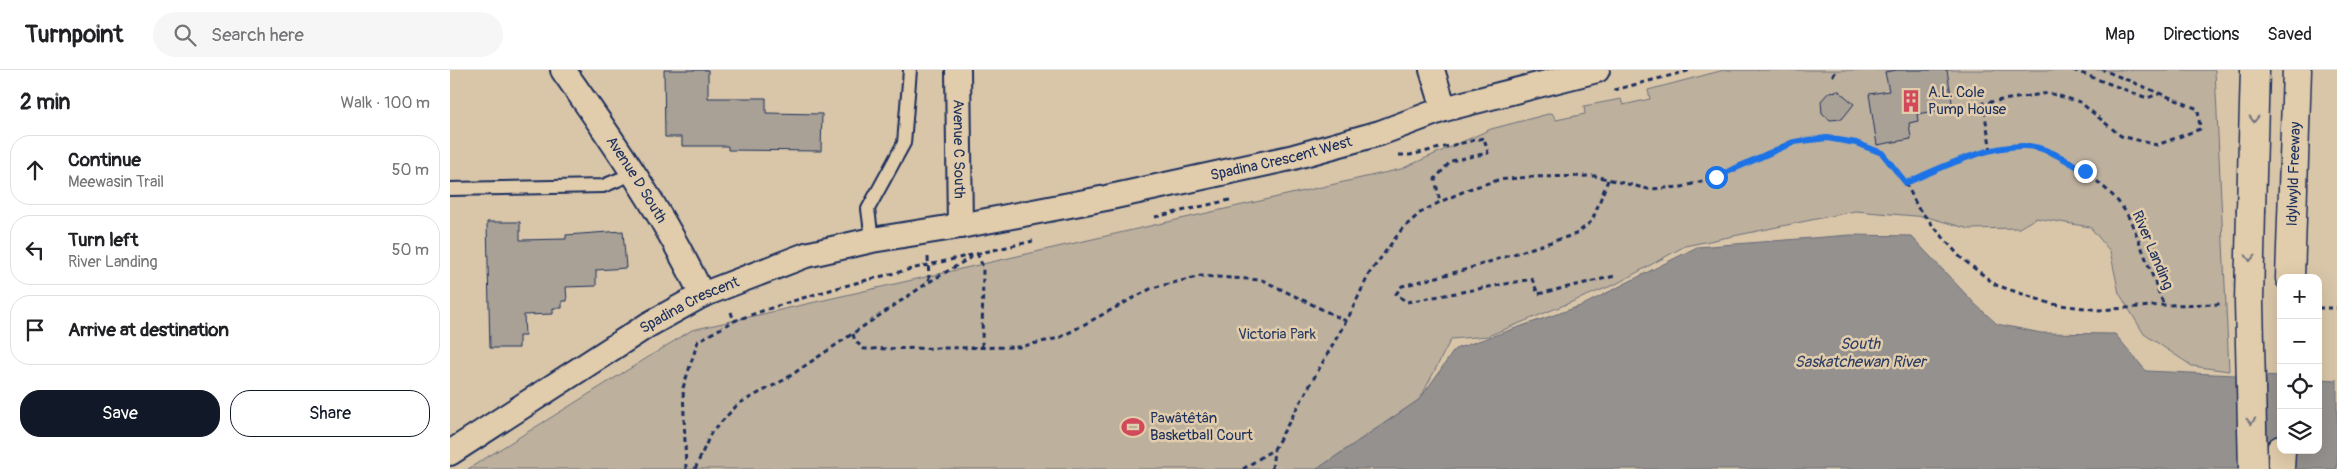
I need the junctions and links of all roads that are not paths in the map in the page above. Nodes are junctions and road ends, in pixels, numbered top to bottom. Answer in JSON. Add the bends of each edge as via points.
{"nodes":[{"id":1,"x":563,"y":70,"type":"edge"},
{"id":2,"x":910,"y":70,"type":"edge"},
{"id":3,"x":958,"y":70,"type":"edge"},
{"id":4,"x":1432,"y":70,"type":"edge"},
{"id":5,"x":1597,"y":70,"type":"edge"},
{"id":6,"x":2255,"y":70,"type":"edge"},
{"id":7,"x":2297,"y":70,"type":"edge"},
{"id":8,"x":1444,"y":109,"type":"junction"},
{"id":9,"x":636,"y":173,"type":"junction"},
{"id":10,"x":450,"y":189,"type":"edge"},
{"id":11,"x":960,"y":226,"type":"junction"},
{"id":12,"x":872,"y":240,"type":"junction"},
{"id":13,"x":2290,"y":274,"type":"edge"},
{"id":14,"x":712,"y":290,"type":"junction"},
{"id":15,"x":450,"y":453,"type":"edge"},
{"id":16,"x":2281,"y":454,"type":"edge"},
{"id":17,"x":2253,"y":469,"type":"edge"},
{"id":18,"x":2280,"y":469,"type":"edge"}],
"edges":[{"from":1,"to":9,"type":"street","name":"Avenue D South"},
{"from":2,"to":12,"type":"lane","via":[[904,144],[868,209]]},
{"from":3,"to":11,"type":"street","name":"Avenue C South"},
{"from":4,"to":8,"type":"street"},
{"from":5,"to":8,"type":"street","name":"Spadina Crescent West"},
{"from":6,"to":17,"type":"highway","one_way":true,"bridge":true,"via":[[2249,302]]},
{"from":7,"to":13,"type":"highway","name":"Idylwyld Freeway"},
{"from":8,"to":11,"type":"street","name":"Spadina Crescent West","via":[[1380,133],[1290,158]]},
{"from":9,"to":10,"type":"lane","via":[[603,186]]},
{"from":9,"to":14,"type":"street","name":"Avenue D South","via":[[682,254]]},
{"from":11,"to":12,"type":"street","name":"Spadina Crescent"},
{"from":12,"to":14,"type":"street","name":"Spadina Crescent","via":[[806,255]]},
{"from":14,"to":15,"type":"street","name":"Spadina Crescent","via":[[648,325]]},
{"from":16,"to":18,"type":"highway"}]}
